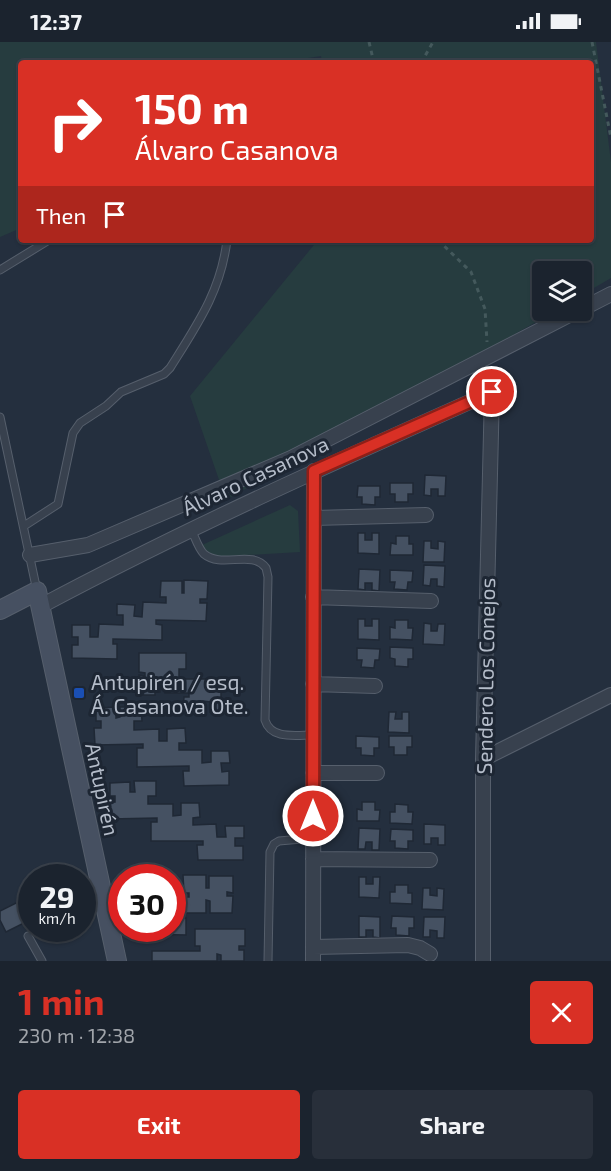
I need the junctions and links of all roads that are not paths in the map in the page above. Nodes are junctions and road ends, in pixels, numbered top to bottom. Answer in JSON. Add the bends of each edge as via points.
{"nodes":[{"id":1,"x":44,"y":243,"type":"edge"},
{"id":2,"x":227,"y":243,"type":"edge"},
{"id":3,"x":0,"y":270,"type":"edge"},
{"id":4,"x":611,"y":294,"type":"edge"},
{"id":5,"x":592,"y":304,"type":"edge"},
{"id":6,"x":559,"y":321,"type":"edge"},
{"id":7,"x":492,"y":392,"type":"joint"},
{"id":8,"x":0,"y":417,"type":"edge"},
{"id":9,"x":314,"y":471,"type":"junction"},
{"id":10,"x":426,"y":515,"type":"dead end"},
{"id":11,"x":314,"y":518,"type":"junction"},
{"id":12,"x":24,"y":526,"type":"junction"},
{"id":13,"x":191,"y":529,"type":"junction"},
{"id":14,"x":30,"y":555,"type":"junction"},
{"id":15,"x":314,"y":597,"type":"junction"},
{"id":16,"x":39,"y":598,"type":"junction"},
{"id":17,"x":431,"y":601,"type":"dead end"},
{"id":18,"x":0,"y":610,"type":"edge"},
{"id":19,"x":314,"y":684,"type":"junction"},
{"id":20,"x":375,"y":686,"type":"dead end"},
{"id":21,"x":611,"y":695,"type":"edge"},
{"id":22,"x":313,"y":735,"type":"junction"},
{"id":23,"x":483,"y":759,"type":"junction"},
{"id":24,"x":313,"y":773,"type":"junction"},
{"id":25,"x":377,"y":773,"type":"dead end"},
{"id":26,"x":313,"y":838,"type":"junction"},
{"id":27,"x":313,"y":859,"type":"junction"},
{"id":28,"x":430,"y":860,"type":"dead end"},
{"id":29,"x":31,"y":942,"type":"edge"},
{"id":30,"x":313,"y":954,"type":"edge"},
{"id":31,"x":430,"y":954,"type":"dead end"},
{"id":32,"x":42,"y":961,"type":"edge"},
{"id":33,"x":117,"y":961,"type":"edge"},
{"id":34,"x":268,"y":961,"type":"edge"},
{"id":35,"x":483,"y":961,"type":"edge"}],
"edges":[{"from":1,"to":3,"type":"lane"},
{"from":2,"to":12,"type":"lane","via":[[224,265],[206,311],[170,368],[121,392],[80,423],[73,433],[58,504]]},
{"from":4,"to":5,"type":"street"},
{"from":6,"to":14,"type":"street","via":[[249,478],[88,545]]},
{"from":7,"to":9,"type":"street","name":"Álvaro Casanova"},
{"from":7,"to":23,"type":"street","name":"Sendero Los Conejos"},
{"from":8,"to":12,"type":"lane"},
{"from":9,"to":11,"type":"street"},
{"from":9,"to":13,"type":"street","name":"Álvaro Casanova"},
{"from":10,"to":11,"type":"street"},
{"from":11,"to":15,"type":"street"},
{"from":12,"to":14,"type":"lane"},
{"from":13,"to":16,"type":"street","name":"Álvaro Casanova"},
{"from":13,"to":22,"type":"lane","via":[[201,550],[210,558],[256,560],[266,568],[265,720],[276,734]]},
{"from":14,"to":16,"type":"lane"},
{"from":15,"to":17,"type":"street"},
{"from":15,"to":19,"type":"street"},
{"from":16,"to":18,"type":"street","name":"Álvaro Casanova"},
{"from":16,"to":33,"type":"street","name":"Antupirén"},
{"from":19,"to":20,"type":"street"},
{"from":19,"to":22,"type":"street"},
{"from":21,"to":23,"type":"street"},
{"from":22,"to":24,"type":"street"},
{"from":23,"to":35,"type":"street","name":"Sendero Los Conejos"},
{"from":24,"to":25,"type":"street"},
{"from":24,"to":26,"type":"street"},
{"from":26,"to":27,"type":"street"},
{"from":26,"to":34,"type":"lane","via":[[279,841],[270,852]]},
{"from":27,"to":28,"type":"street"},
{"from":27,"to":30,"type":"street"},
{"from":29,"to":32,"type":"lane"},
{"from":30,"to":31,"type":"street","via":[[408,945]]}]}
